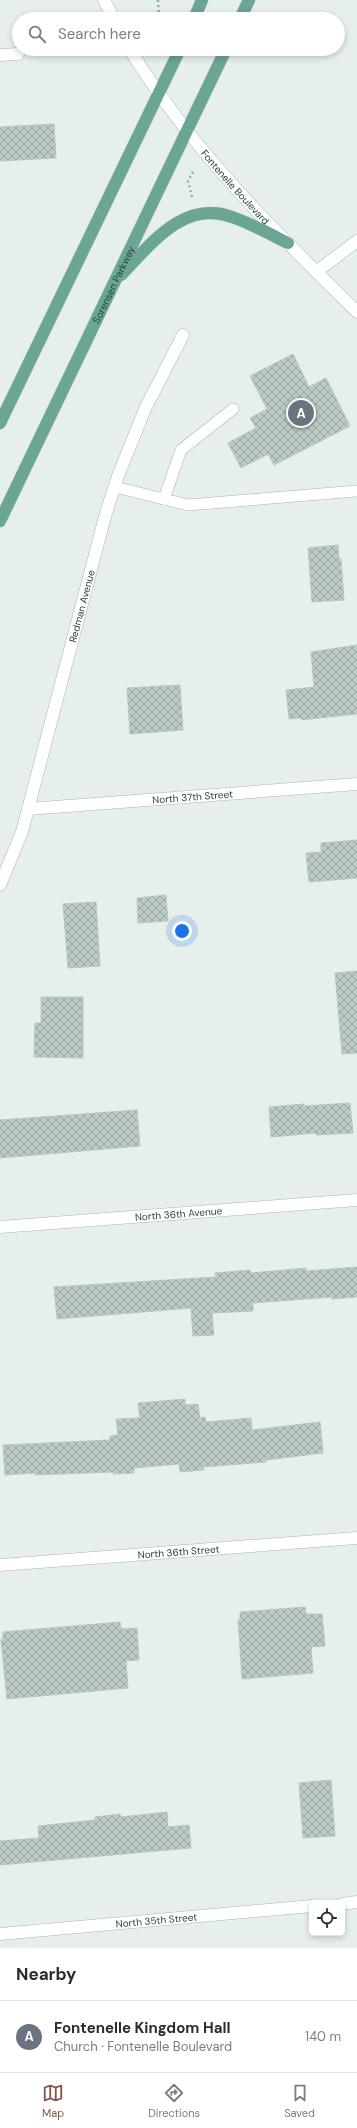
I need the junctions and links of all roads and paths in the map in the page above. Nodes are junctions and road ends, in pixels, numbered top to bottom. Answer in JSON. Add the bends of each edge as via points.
{"nodes":[{"id":1,"x":104,"y":0,"type":"edge"},
{"id":2,"x":158,"y":0,"type":"edge"},
{"id":3,"x":202,"y":0,"type":"edge"},
{"id":4,"x":249,"y":0,"type":"edge"},
{"id":5,"x":110,"y":12,"type":"edge"},
{"id":6,"x":159,"y":12,"type":"edge"},
{"id":7,"x":197,"y":12,"type":"edge"},
{"id":8,"x":243,"y":12,"type":"edge"},
{"id":9,"x":12,"y":54,"type":"edge"},
{"id":10,"x":0,"y":55,"type":"edge"},
{"id":11,"x":135,"y":56,"type":"edge"},
{"id":12,"x":176,"y":56,"type":"edge"},
{"id":13,"x":223,"y":56,"type":"edge"},
{"id":14,"x":158,"y":92,"type":"junction"},
{"id":15,"x":186,"y":131,"type":"junction"},
{"id":16,"x":194,"y":170,"type":"dead end"},
{"id":17,"x":193,"y":201,"type":"dead end"},
{"id":18,"x":357,"y":241,"type":"edge"},
{"id":19,"x":288,"y":243,"type":"junction"},
{"id":20,"x":316,"y":272,"type":"junction"},
{"id":21,"x":113,"y":283,"type":"junction"},
{"id":22,"x":357,"y":312,"type":"edge"},
{"id":23,"x":183,"y":335,"type":"dead end"},
{"id":24,"x":233,"y":408,"type":"dead end"},
{"id":25,"x":0,"y":423,"type":"edge"},
{"id":26,"x":115,"y":487,"type":"junction"},
{"id":27,"x":357,"y":491,"type":"edge"},
{"id":28,"x":164,"y":499,"type":"junction"},
{"id":29,"x":0,"y":521,"type":"edge"},
{"id":30,"x":357,"y":784,"type":"edge"},
{"id":31,"x":28,"y":809,"type":"junction"},
{"id":32,"x":0,"y":885,"type":"edge"},
{"id":33,"x":357,"y":1200,"type":"edge"},
{"id":34,"x":0,"y":1227,"type":"edge"},
{"id":35,"x":357,"y":1538,"type":"edge"},
{"id":36,"x":0,"y":1565,"type":"edge"},
{"id":37,"x":357,"y":1902,"type":"edge"},
{"id":38,"x":345,"y":1904,"type":"edge"},
{"id":39,"x":309,"y":1906,"type":"edge"},
{"id":40,"x":0,"y":1934,"type":"edge"}],
"edges":[{"from":1,"to":5,"type":"street"},
{"from":2,"to":6,"type":"path"},
{"from":3,"to":7,"type":"main road"},
{"from":4,"to":8,"type":"main road"},
{"from":9,"to":10,"type":"street"},
{"from":11,"to":14,"type":"street","name":"Fontenelle Boulevard"},
{"from":12,"to":14,"type":"main road"},
{"from":13,"to":15,"type":"main road","name":"Sorensen Parkway"},
{"from":14,"to":15,"type":"street","name":"Fontenelle Boulevard"},
{"from":14,"to":25,"type":"main road"},
{"from":15,"to":19,"type":"street","name":"Fontenelle Boulevard","via":[[254,209]]},
{"from":15,"to":21,"type":"main road","name":"Sorensen Parkway"},
{"from":16,"to":17,"type":"path","via":[[188,181]]},
{"from":18,"to":20,"type":"street"},
{"from":19,"to":20,"type":"street","name":"Fontenelle Boulevard"},
{"from":19,"to":21,"type":"main road","via":[[231,216],[210,212],[196,214],[162,233]]},
{"from":20,"to":22,"type":"street","name":"Fontenelle Boulevard"},
{"from":21,"to":29,"type":"main road","name":"Sorensen Parkway"},
{"from":23,"to":26,"type":"street","name":"Redman Avenue","via":[[145,409]]},
{"from":24,"to":28,"type":"lane","via":[[181,450]]},
{"from":26,"to":28,"type":"lane"},
{"from":26,"to":31,"type":"street","name":"Redman Avenue"},
{"from":27,"to":28,"type":"lane","via":[[188,505]]},
{"from":30,"to":31,"type":"street","name":"North 37th Street"},
{"from":31,"to":32,"type":"street","name":"Redman Avenue","via":[[22,832]]},
{"from":33,"to":34,"type":"street","name":"North 36th Avenue"},
{"from":35,"to":36,"type":"street","name":"North 36th Street"},
{"from":37,"to":38,"type":"street"},
{"from":39,"to":40,"type":"street","name":"North 35th Street"}]}
